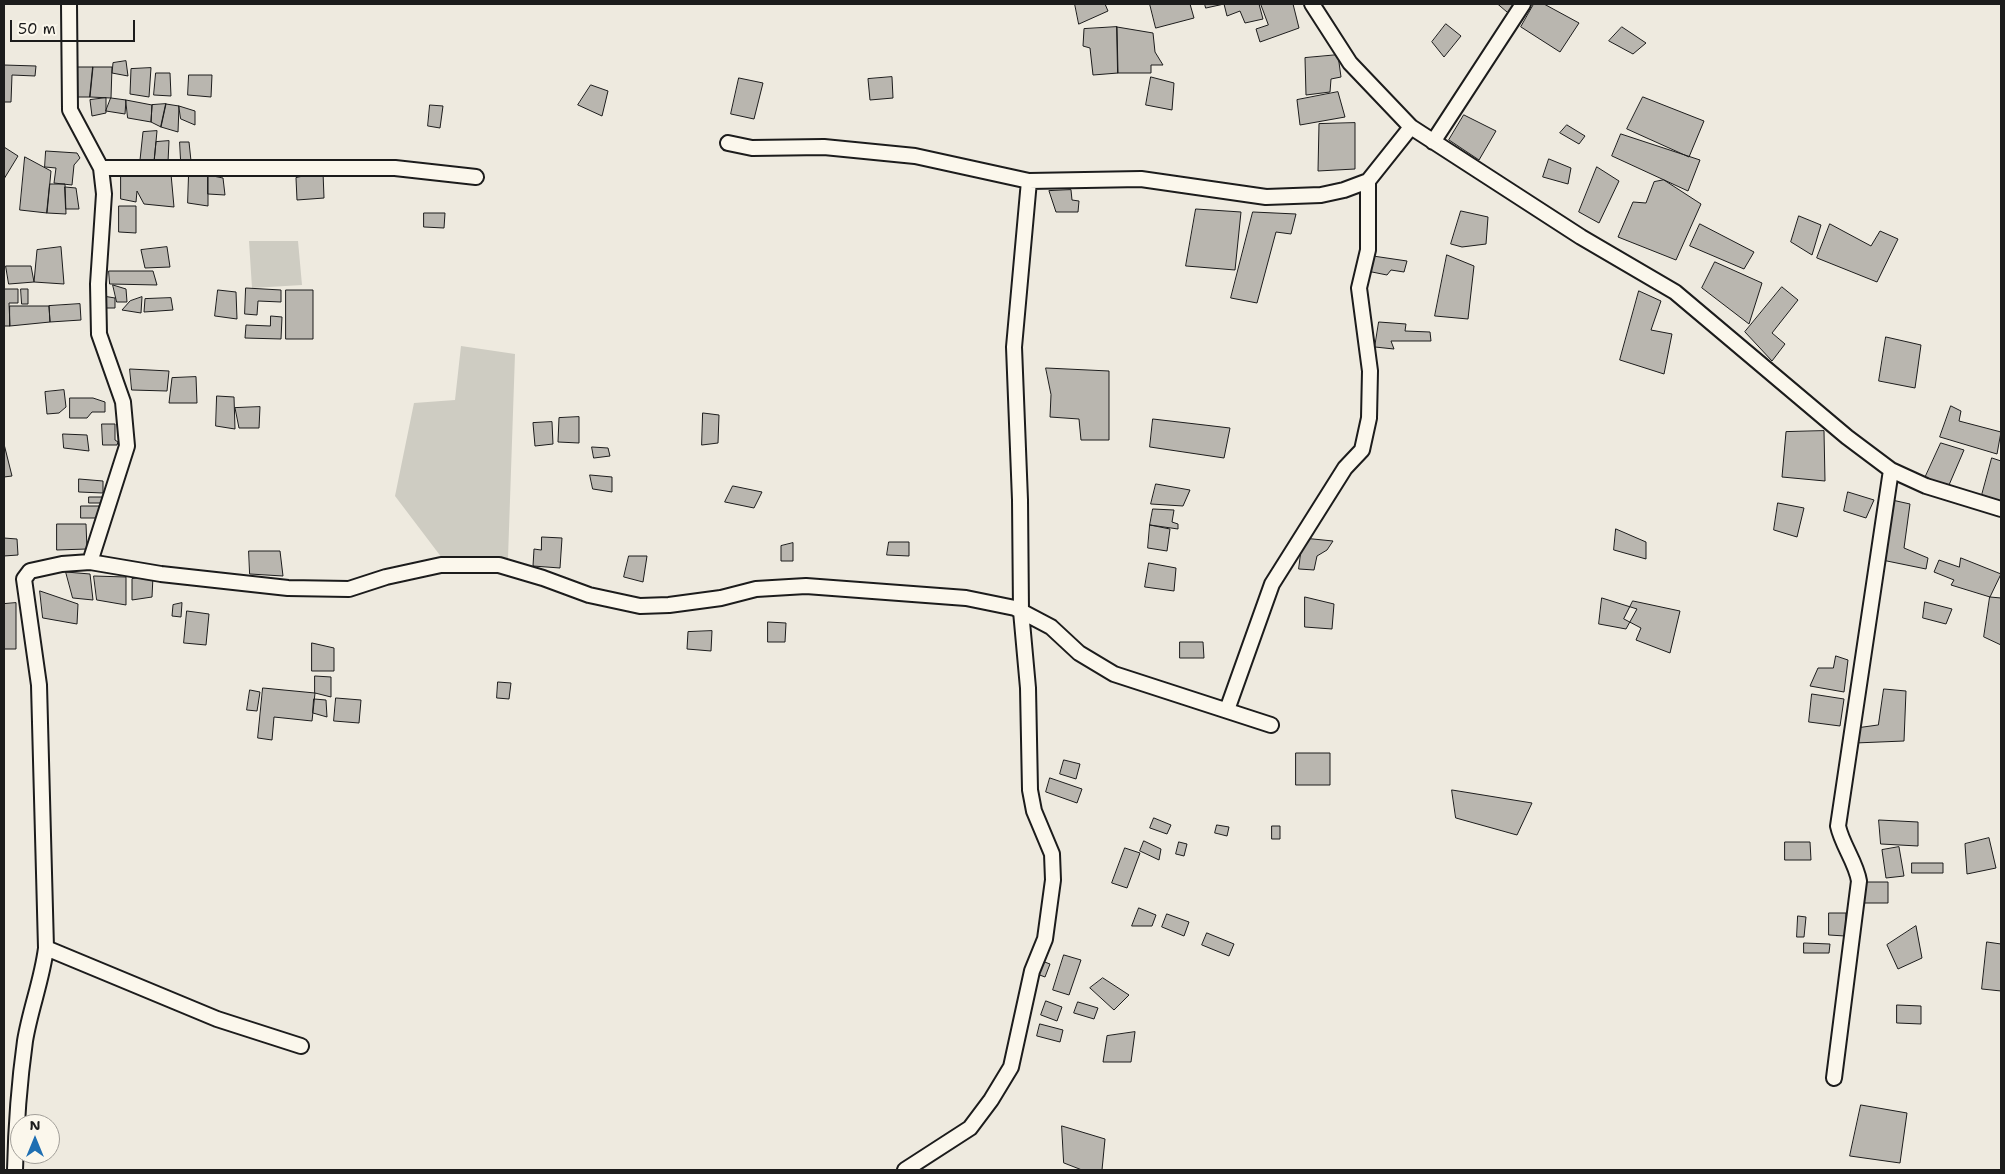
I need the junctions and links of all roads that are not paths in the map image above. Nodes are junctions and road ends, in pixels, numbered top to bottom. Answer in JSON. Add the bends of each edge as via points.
{"nodes":[{"id":1,"x":69,"y":4,"type":"edge"},
{"id":2,"x":1312,"y":4,"type":"edge"},
{"id":3,"x":1523,"y":4,"type":"edge"},
{"id":4,"x":1411,"y":128,"type":"junction"},
{"id":5,"x":1433,"y":142,"type":"junction"},
{"id":6,"x":728,"y":143,"type":"dead end"},
{"id":7,"x":101,"y":168,"type":"junction"},
{"id":8,"x":476,"y":177,"type":"dead end"},
{"id":9,"x":1028,"y":180,"type":"junction"},
{"id":10,"x":1368,"y":181,"type":"junction"},
{"id":11,"x":1891,"y":470,"type":"junction"},
{"id":12,"x":2001,"y":510,"type":"edge"},
{"id":13,"x":90,"y":562,"type":"junction"},
{"id":14,"x":1021,"y":611,"type":"junction"},
{"id":15,"x":1227,"y":710,"type":"junction"},
{"id":16,"x":1271,"y":725,"type":"dead end"},
{"id":17,"x":46,"y":948,"type":"junction"},
{"id":18,"x":301,"y":1046,"type":"dead end"},
{"id":19,"x":1834,"y":1078,"type":"dead end"},
{"id":20,"x":14,"y":1170,"type":"edge"},
{"id":21,"x":905,"y":1170,"type":"edge"}],
"edges":[{"from":1,"to":7,"type":"street","via":[[70,110]]},
{"from":2,"to":4,"type":"street","via":[[1350,63]]},
{"from":3,"to":5,"type":"street"},
{"from":4,"to":5,"type":"street"},
{"from":4,"to":10,"type":"street"},
{"from":5,"to":11,"type":"street","via":[[1581,237],[1675,292],[1847,437]]},
{"from":6,"to":9,"type":"street","via":[[752,148],[824,147],[915,156]]},
{"from":7,"to":8,"type":"street","via":[[395,168]]},
{"from":7,"to":13,"type":"street","via":[[104,194],[98,284],[99,334],[123,402],[127,446]]},
{"from":9,"to":10,"type":"street","via":[[1141,179],[1266,197],[1321,196]]},
{"from":9,"to":14,"type":"street","via":[[1014,347]]},
{"from":10,"to":15,"type":"street","via":[[1368,250],[1359,288],[1370,371],[1369,418],[1362,450],[1345,468],[1272,584]]},
{"from":11,"to":12,"type":"street","via":[[1926,486]]},
{"from":11,"to":19,"type":"street","via":[[1838,826],[1859,881]]},
{"from":13,"to":14,"type":"street","via":[[180,576],[327,589],[349,589],[441,565],[499,565],[589,595],[640,606],[721,598],[756,589],[806,586],[966,598]]},
{"from":13,"to":17,"type":"street","via":[[30,571],[24,579],[39,685]]},
{"from":14,"to":15,"type":"street","via":[[1051,628],[1079,653],[1114,674]]},
{"from":14,"to":21,"type":"street","via":[[1028,688],[1030,790],[1034,811],[1052,854],[1053,880],[1045,938],[1032,971],[1011,1067],[970,1128]]},
{"from":15,"to":16,"type":"street"},
{"from":17,"to":18,"type":"street","via":[[217,1019]]},
{"from":17,"to":20,"type":"street","via":[[26,1039]]}]}
